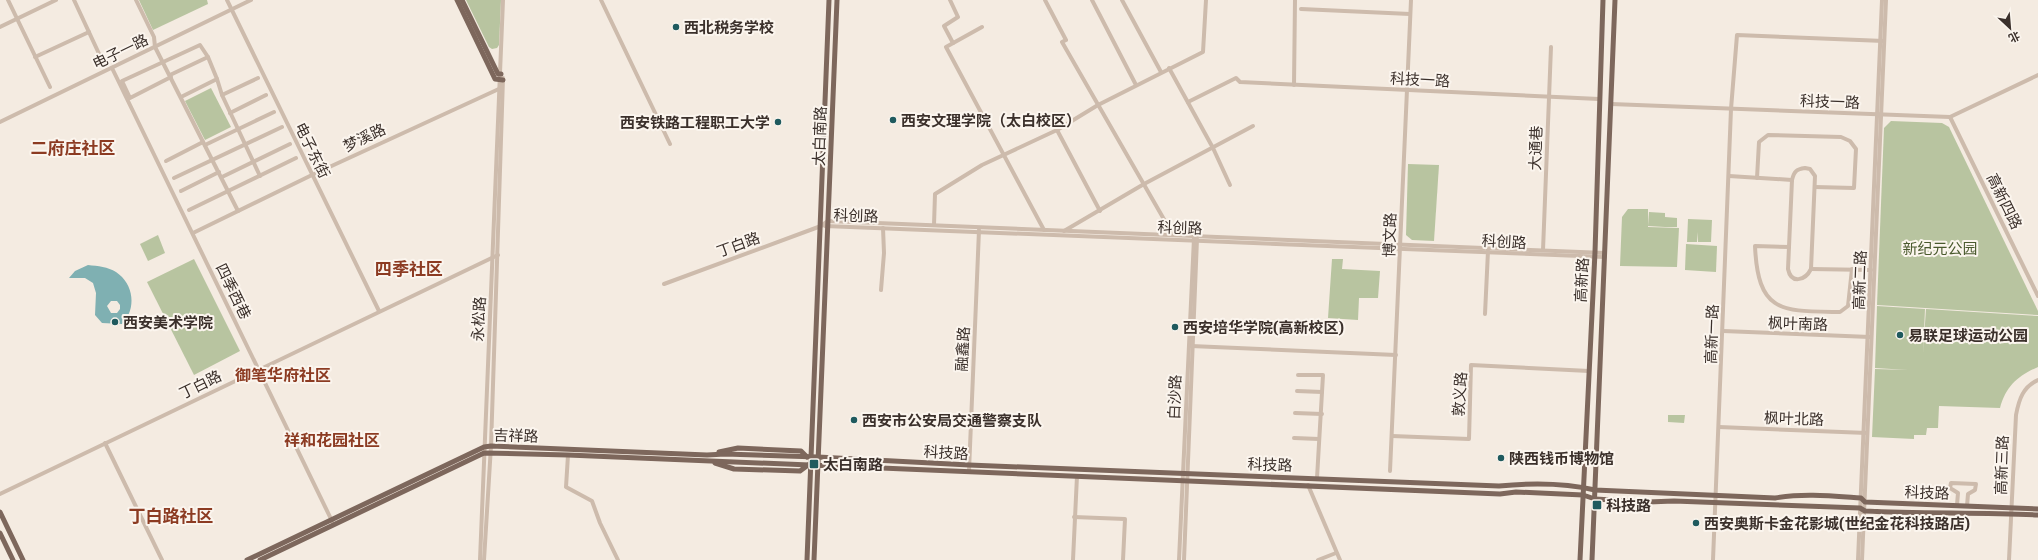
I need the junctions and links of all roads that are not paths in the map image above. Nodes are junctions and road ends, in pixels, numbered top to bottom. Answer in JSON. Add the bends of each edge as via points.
{"nodes":[{"id":1,"x":8,"y":0,"type":"edge"},
{"id":2,"x":56,"y":0,"type":"edge"},
{"id":3,"x":74,"y":0,"type":"edge"},
{"id":4,"x":136,"y":0,"type":"edge"},
{"id":5,"x":227,"y":0,"type":"edge"},
{"id":6,"x":251,"y":0,"type":"edge"},
{"id":7,"x":456,"y":0,"type":"edge"},
{"id":8,"x":462,"y":0,"type":"edge"},
{"id":9,"x":503,"y":0,"type":"edge"},
{"id":10,"x":601,"y":0,"type":"edge"},
{"id":11,"x":829,"y":0,"type":"edge"},
{"id":12,"x":837,"y":0,"type":"edge"},
{"id":13,"x":950,"y":0,"type":"edge"},
{"id":14,"x":1045,"y":0,"type":"edge"},
{"id":15,"x":1092,"y":0,"type":"edge"},
{"id":16,"x":1122,"y":0,"type":"edge"},
{"id":17,"x":1206,"y":0,"type":"edge"},
{"id":18,"x":1295,"y":0,"type":"edge"},
{"id":19,"x":1411,"y":0,"type":"edge"},
{"id":20,"x":1603,"y":0,"type":"edge"},
{"id":21,"x":1615,"y":0,"type":"edge"},
{"id":22,"x":1882,"y":0,"type":"edge"},
{"id":23,"x":1886,"y":0,"type":"edge"},
{"id":24,"x":232,"y":9,"type":"junction"},
{"id":25,"x":1301,"y":9,"type":"dead end"},
{"id":26,"x":1410,"y":14,"type":"junction"},
{"id":27,"x":17,"y":19,"type":"junction"},
{"id":28,"x":982,"y":26,"type":"dead end"},
{"id":29,"x":0,"y":27,"type":"edge"},
{"id":30,"x":89,"y":32,"type":"junction"},
{"id":31,"x":1882,"y":41,"type":"junction"},
{"id":32,"x":954,"y":43,"type":"junction"},
{"id":33,"x":156,"y":47,"type":"junction"},
{"id":34,"x":1551,"y":47,"type":"dead end"},
{"id":35,"x":35,"y":57,"type":"junction"},
{"id":36,"x":208,"y":57,"type":"junction"},
{"id":37,"x":101,"y":58,"type":"dead end"},
{"id":38,"x":164,"y":62,"type":"junction"},
{"id":39,"x":112,"y":68,"type":"junction"},
{"id":40,"x":1169,"y":68,"type":"junction"},
{"id":41,"x":1160,"y":72,"type":"junction"},
{"id":42,"x":2038,"y":75,"type":"edge"},
{"id":43,"x":170,"y":76,"type":"junction"},
{"id":44,"x":258,"y":78,"type":"dead end"},
{"id":45,"x":501,"y":78,"type":"junction"},
{"id":46,"x":217,"y":79,"type":"junction"},
{"id":47,"x":1136,"y":85,"type":"junction"},
{"id":48,"x":1294,"y":85,"type":"junction"},
{"id":49,"x":50,"y":87,"type":"dead end"},
{"id":50,"x":501,"y":88,"type":"junction"},
{"id":51,"x":1407,"y":91,"type":"junction"},
{"id":52,"x":222,"y":95,"type":"junction"},
{"id":53,"x":266,"y":95,"type":"dead end"},
{"id":54,"x":1549,"y":96,"type":"junction"},
{"id":55,"x":181,"y":97,"type":"junction"},
{"id":56,"x":1599,"y":99,"type":"junction"},
{"id":57,"x":1188,"y":102,"type":"junction"},
{"id":58,"x":1098,"y":104,"type":"junction"},
{"id":59,"x":1611,"y":104,"type":"junction"},
{"id":60,"x":1731,"y":109,"type":"junction"},
{"id":61,"x":274,"y":112,"type":"dead end"},
{"id":62,"x":230,"y":113,"type":"junction"},
{"id":63,"x":1879,"y":115,"type":"junction"},
{"id":64,"x":1950,"y":117,"type":"junction"},
{"id":65,"x":0,"y":122,"type":"edge"},
{"id":66,"x":1253,"y":126,"type":"dead end"},
{"id":67,"x":282,"y":128,"type":"dead end"},
{"id":68,"x":238,"y":129,"type":"junction"},
{"id":69,"x":1057,"y":130,"type":"junction"},
{"id":70,"x":204,"y":144,"type":"junction"},
{"id":71,"x":290,"y":144,"type":"dead end"},
{"id":72,"x":670,"y":144,"type":"dead end"},
{"id":73,"x":245,"y":145,"type":"junction"},
{"id":74,"x":1213,"y":148,"type":"junction"},
{"id":75,"x":1004,"y":154,"type":"junction"},
{"id":76,"x":296,"y":158,"type":"dead end"},
{"id":77,"x":213,"y":160,"type":"junction"},
{"id":78,"x":166,"y":161,"type":"dead end"},
{"id":79,"x":253,"y":162,"type":"junction"},
{"id":80,"x":219,"y":172,"type":"junction"},
{"id":81,"x":312,"y":175,"type":"junction"},
{"id":82,"x":260,"y":176,"type":"junction"},
{"id":83,"x":1729,"y":176,"type":"junction"},
{"id":84,"x":222,"y":177,"type":"junction"},
{"id":85,"x":174,"y":178,"type":"dead end"},
{"id":86,"x":1757,"y":178,"type":"junction"},
{"id":87,"x":1792,"y":180,"type":"junction"},
{"id":88,"x":1144,"y":184,"type":"junction"},
{"id":89,"x":1230,"y":185,"type":"dead end"},
{"id":90,"x":1815,"y":187,"type":"junction"},
{"id":91,"x":181,"y":191,"type":"dead end"},
{"id":92,"x":229,"y":191,"type":"junction"},
{"id":93,"x":189,"y":210,"type":"dead end"},
{"id":94,"x":238,"y":211,"type":"junction"},
{"id":95,"x":1100,"y":211,"type":"junction"},
{"id":96,"x":828,"y":224,"type":"junction"},
{"id":97,"x":934,"y":225,"type":"junction"},
{"id":98,"x":821,"y":226,"type":"junction"},
{"id":99,"x":883,"y":228,"type":"junction"},
{"id":100,"x":979,"y":229,"type":"junction"},
{"id":101,"x":1044,"y":230,"type":"junction"},
{"id":102,"x":1064,"y":232,"type":"junction"},
{"id":103,"x":193,"y":233,"type":"junction"},
{"id":104,"x":1173,"y":235,"type":"junction"},
{"id":105,"x":1196,"y":238,"type":"junction"},
{"id":106,"x":1401,"y":247,"type":"junction"},
{"id":107,"x":1789,"y":247,"type":"junction"},
{"id":108,"x":1488,"y":250,"type":"junction"},
{"id":109,"x":1543,"y":250,"type":"junction"},
{"id":110,"x":498,"y":255,"type":"junction"},
{"id":111,"x":1594,"y":255,"type":"junction"},
{"id":112,"x":1605,"y":255,"type":"junction"},
{"id":113,"x":493,"y":257,"type":"junction"},
{"id":114,"x":1811,"y":269,"type":"junction"},
{"id":115,"x":1852,"y":269,"type":"junction"},
{"id":116,"x":1871,"y":270,"type":"junction"},
{"id":117,"x":664,"y":284,"type":"dead end"},
{"id":118,"x":881,"y":290,"type":"dead end"},
{"id":119,"x":2038,"y":296,"type":"edge"},
{"id":120,"x":379,"y":311,"type":"junction"},
{"id":121,"x":1485,"y":314,"type":"dead end"},
{"id":122,"x":1723,"y":332,"type":"junction"},
{"id":123,"x":1870,"y":338,"type":"junction"},
{"id":124,"x":1190,"y":346,"type":"junction"},
{"id":125,"x":1396,"y":355,"type":"junction"},
{"id":126,"x":259,"y":369,"type":"junction"},
{"id":127,"x":1589,"y":371,"type":"junction"},
{"id":128,"x":1298,"y":375,"type":"dead end"},
{"id":129,"x":2038,"y":380,"type":"edge"},
{"id":130,"x":1297,"y":391,"type":"dead end"},
{"id":131,"x":1322,"y":392,"type":"junction"},
{"id":132,"x":1296,"y":414,"type":"dead end"},
{"id":133,"x":1322,"y":414,"type":"junction"},
{"id":134,"x":1720,"y":427,"type":"junction"},
{"id":135,"x":1866,"y":433,"type":"junction"},
{"id":136,"x":1392,"y":436,"type":"junction"},
{"id":137,"x":1294,"y":438,"type":"dead end"},
{"id":138,"x":1319,"y":439,"type":"junction"},
{"id":139,"x":105,"y":443,"type":"junction"},
{"id":140,"x":491,"y":446,"type":"junction"},
{"id":141,"x":484,"y":447,"type":"junction"},
{"id":142,"x":484,"y":453,"type":"junction"},
{"id":143,"x":490,"y":453,"type":"junction"},
{"id":144,"x":568,"y":455,"type":"junction"},
{"id":145,"x":809,"y":457,"type":"junction"},
{"id":146,"x":818,"y":457,"type":"junction"},
{"id":147,"x":809,"y":465,"type":"junction"},
{"id":148,"x":818,"y":466,"type":"junction"},
{"id":149,"x":969,"y":468,"type":"junction"},
{"id":150,"x":1390,"y":471,"type":"dead end"},
{"id":151,"x":1185,"y":473,"type":"junction"},
{"id":152,"x":1076,"y":476,"type":"junction"},
{"id":153,"x":1317,"y":478,"type":"junction"},
{"id":154,"x":1185,"y":480,"type":"junction"},
{"id":155,"x":1308,"y":485,"type":"junction"},
{"id":156,"x":1584,"y":487,"type":"junction"},
{"id":157,"x":1595,"y":490,"type":"junction"},
{"id":158,"x":0,"y":494,"type":"edge"},
{"id":159,"x":1583,"y":495,"type":"junction"},
{"id":160,"x":1716,"y":495,"type":"junction"},
{"id":161,"x":1595,"y":499,"type":"junction"},
{"id":162,"x":1863,"y":500,"type":"junction"},
{"id":163,"x":1716,"y":502,"type":"junction"},
{"id":164,"x":1957,"y":506,"type":"junction"},
{"id":165,"x":1967,"y":506,"type":"junction"},
{"id":166,"x":2038,"y":509,"type":"edge"},
{"id":167,"x":1863,"y":510,"type":"junction"},
{"id":168,"x":2012,"y":511,"type":"junction"},
{"id":169,"x":0,"y":512,"type":"edge"},
{"id":170,"x":2038,"y":515,"type":"edge"},
{"id":171,"x":1074,"y":517,"type":"junction"},
{"id":172,"x":332,"y":522,"type":"junction"},
{"id":173,"x":0,"y":533,"type":"edge"},
{"id":174,"x":1336,"y":553,"type":"junction"},
{"id":175,"x":13,"y":560,"type":"edge"},
{"id":176,"x":23,"y":560,"type":"edge"},
{"id":177,"x":162,"y":560,"type":"edge"},
{"id":178,"x":247,"y":560,"type":"edge"},
{"id":179,"x":260,"y":560,"type":"edge"},
{"id":180,"x":480,"y":560,"type":"edge"},
{"id":181,"x":484,"y":560,"type":"edge"},
{"id":182,"x":618,"y":560,"type":"edge"},
{"id":183,"x":807,"y":560,"type":"edge"},
{"id":184,"x":814,"y":560,"type":"edge"},
{"id":185,"x":1073,"y":560,"type":"edge"},
{"id":186,"x":1123,"y":560,"type":"edge"},
{"id":187,"x":1180,"y":560,"type":"edge"},
{"id":188,"x":1184,"y":560,"type":"edge"},
{"id":189,"x":1318,"y":560,"type":"edge"},
{"id":190,"x":1340,"y":560,"type":"edge"},
{"id":191,"x":1580,"y":560,"type":"edge"},
{"id":192,"x":1592,"y":560,"type":"edge"},
{"id":193,"x":1713,"y":560,"type":"edge"},
{"id":194,"x":1858,"y":560,"type":"edge"},
{"id":195,"x":1862,"y":560,"type":"edge"},
{"id":196,"x":2009,"y":560,"type":"edge"}],
"edges":[{"from":1,"to":27,"type":"street"},
{"from":2,"to":27,"type":"street"},
{"from":3,"to":30,"type":"street"},
{"from":4,"to":33,"type":"street","via":[[154,37]]},
{"from":5,"to":24,"type":"street","name":"电子东街"},
{"from":6,"to":24,"type":"street","name":"电子一路"},
{"from":7,"to":45,"type":"main road","via":[[495,80]]},
{"from":8,"to":45,"type":"main road"},
{"from":9,"to":45,"type":"street","name":"永松路"},
{"from":10,"to":72,"type":"street"},
{"from":11,"to":98,"type":"main road","name":"太白南路"},
{"from":12,"to":96,"type":"main road","name":"太白南路"},
{"from":13,"to":32,"type":"street","via":[[958,17],[944,26]]},
{"from":14,"to":58,"type":"street","via":[[1066,40],[1062,42]]},
{"from":15,"to":47,"type":"street"},
{"from":16,"to":41,"type":"street"},
{"from":17,"to":40,"type":"street","via":[[1203,52]]},
{"from":18,"to":48,"type":"street"},
{"from":19,"to":26,"type":"street","name":"博文路"},
{"from":20,"to":56,"type":"main road","name":"高新路"},
{"from":21,"to":59,"type":"main road","name":"高新路"},
{"from":22,"to":31,"type":"street","name":"高新二路"},
{"from":23,"to":31,"type":"street","name":"高新二路"},
{"from":24,"to":33,"type":"street","name":"电子一路"},
{"from":24,"to":81,"type":"street","name":"电子东街"},
{"from":25,"to":26,"type":"street"},
{"from":26,"to":51,"type":"street","name":"博文路"},
{"from":27,"to":29,"type":"street"},
{"from":27,"to":35,"type":"street"},
{"from":28,"to":32,"type":"street"},
{"from":30,"to":35,"type":"street"},
{"from":30,"to":37,"type":"street"},
{"from":31,"to":60,"type":"street","name":"高新一路","via":[[1737,35]]},
{"from":31,"to":63,"type":"street","name":"高新二路"},
{"from":32,"to":75,"type":"street","via":[[946,47]]},
{"from":33,"to":38,"type":"street"},
{"from":33,"to":39,"type":"street","name":"电子一路"},
{"from":34,"to":54,"type":"street","name":"大通巷"},
{"from":35,"to":49,"type":"street"},
{"from":36,"to":38,"type":"street","via":[[200,45]]},
{"from":36,"to":43,"type":"street"},
{"from":36,"to":46,"type":"street"},
{"from":38,"to":43,"type":"street"},
{"from":38,"to":43,"type":"street","via":[[122,81],[130,98]]},
{"from":39,"to":65,"type":"street","name":"电子一路"},
{"from":39,"to":103,"type":"street","name":"四季西巷"},
{"from":40,"to":41,"type":"street"},
{"from":40,"to":57,"type":"street"},
{"from":41,"to":47,"type":"street"},
{"from":42,"to":64,"type":"street","name":"科技一路"},
{"from":43,"to":55,"type":"street"},
{"from":44,"to":52,"type":"street"},
{"from":45,"to":50,"type":"street","name":"永松路"},
{"from":46,"to":52,"type":"street"},
{"from":46,"to":55,"type":"street"},
{"from":47,"to":58,"type":"street"},
{"from":48,"to":51,"type":"street","name":"科技一路"},
{"from":48,"to":57,"type":"street","name":"科技一路","via":[[1240,82],[1236,78]]},
{"from":50,"to":81,"type":"street","name":"梦溪路"},
{"from":50,"to":110,"type":"street","name":"永松路"},
{"from":50,"to":113,"type":"street","name":"永松路"},
{"from":51,"to":54,"type":"street","name":"科技一路"},
{"from":51,"to":106,"type":"street","name":"博文路"},
{"from":52,"to":62,"type":"street"},
{"from":53,"to":62,"type":"street"},
{"from":54,"to":56,"type":"street","name":"科技一路"},
{"from":54,"to":109,"type":"street","name":"大通巷"},
{"from":55,"to":70,"type":"street"},
{"from":56,"to":111,"type":"main road","name":"高新路"},
{"from":57,"to":74,"type":"street"},
{"from":58,"to":69,"type":"street"},
{"from":58,"to":88,"type":"street"},
{"from":59,"to":60,"type":"street","name":"科技一路"},
{"from":59,"to":112,"type":"main road","name":"高新路"},
{"from":60,"to":63,"type":"street","name":"科技一路"},
{"from":60,"to":83,"type":"street","name":"高新一路"},
{"from":61,"to":68,"type":"street"},
{"from":62,"to":68,"type":"street"},
{"from":63,"to":64,"type":"street","name":"科技一路"},
{"from":63,"to":116,"type":"street","name":"高新二路"},
{"from":63,"to":123,"type":"street","name":"高新二路"},
{"from":64,"to":119,"type":"street","name":"高新四路"},
{"from":66,"to":74,"type":"street"},
{"from":67,"to":73,"type":"street"},
{"from":68,"to":70,"type":"street"},
{"from":68,"to":73,"type":"street"},
{"from":69,"to":75,"type":"street"},
{"from":69,"to":95,"type":"street"},
{"from":70,"to":77,"type":"street"},
{"from":70,"to":78,"type":"street"},
{"from":71,"to":79,"type":"street"},
{"from":73,"to":77,"type":"street"},
{"from":73,"to":79,"type":"street"},
{"from":74,"to":88,"type":"street"},
{"from":74,"to":89,"type":"street"},
{"from":75,"to":97,"type":"street","via":[[935,194]]},
{"from":75,"to":101,"type":"street"},
{"from":76,"to":82,"type":"street"},
{"from":77,"to":80,"type":"street"},
{"from":77,"to":85,"type":"street"},
{"from":79,"to":82,"type":"street"},
{"from":79,"to":84,"type":"street"},
{"from":80,"to":84,"type":"street"},
{"from":80,"to":91,"type":"street"},
{"from":81,"to":94,"type":"street","name":"梦溪路"},
{"from":81,"to":120,"type":"street","name":"电子东街"},
{"from":82,"to":92,"type":"street"},
{"from":83,"to":86,"type":"street"},
{"from":83,"to":122,"type":"street","name":"高新一路"},
{"from":84,"to":92,"type":"street"},
{"from":86,"to":87,"type":"street"},
{"from":86,"to":90,"type":"street","via":[[1760,142],[1768,135],[1841,137],[1850,141],[1856,149],[1854,188]]},
{"from":87,"to":90,"type":"street","via":[[1793,173],[1798,169],[1810,169],[1815,176]]},
{"from":87,"to":107,"type":"street"},
{"from":88,"to":95,"type":"street"},
{"from":88,"to":104,"type":"street"},
{"from":90,"to":114,"type":"street"},
{"from":92,"to":93,"type":"street"},
{"from":92,"to":94,"type":"street"},
{"from":94,"to":103,"type":"street","name":"梦溪路"},
{"from":95,"to":102,"type":"street"},
{"from":96,"to":97,"type":"street","name":"科创路"},
{"from":96,"to":98,"type":"street","name":"科创路"},
{"from":96,"to":99,"type":"street","name":"科创路"},
{"from":96,"to":146,"type":"main road","name":"太白南路"},
{"from":97,"to":100,"type":"street","name":"科创路"},
{"from":98,"to":117,"type":"street","name":"丁白路"},
{"from":98,"to":145,"type":"main road","name":"太白南路"},
{"from":99,"to":100,"type":"street","name":"科创路"},
{"from":99,"to":118,"type":"street"},
{"from":100,"to":101,"type":"street","name":"科创路"},
{"from":100,"to":105,"type":"street","name":"科创路"},
{"from":100,"to":149,"type":"street","name":"融鑫路"},
{"from":101,"to":102,"type":"street","name":"科创路"},
{"from":102,"to":104,"type":"street","name":"科创路"},
{"from":103,"to":126,"type":"street","name":"四季西巷"},
{"from":104,"to":105,"type":"street","name":"科创路"},
{"from":105,"to":106,"type":"street","name":"科创路"},
{"from":105,"to":124,"type":"street","name":"白沙路"},
{"from":106,"to":108,"type":"street","name":"科创路"},
{"from":106,"to":125,"type":"street","name":"博文路"},
{"from":107,"to":114,"type":"street","via":[[1788,269],[1791,277],[1803,279]]},
{"from":107,"to":115,"type":"street","via":[[1755,246],[1758,279],[1767,295],[1779,306],[1792,311],[1840,312],[1845,309],[1848,306]]},
{"from":108,"to":109,"type":"street","name":"科创路"},
{"from":108,"to":111,"type":"street","name":"科创路"},
{"from":108,"to":121,"type":"street"},
{"from":109,"to":111,"type":"street","name":"科创路"},
{"from":110,"to":113,"type":"street","name":"丁白路"},
{"from":110,"to":140,"type":"street","name":"永松路"},
{"from":111,"to":112,"type":"street","name":"科创路"},
{"from":111,"to":127,"type":"main road","name":"高新路"},
{"from":112,"to":157,"type":"main road","name":"高新路"},
{"from":113,"to":120,"type":"street","name":"丁白路"},
{"from":113,"to":141,"type":"street","name":"永松路"},
{"from":114,"to":115,"type":"street"},
{"from":115,"to":116,"type":"street"},
{"from":116,"to":123,"type":"street","name":"高新二路"},
{"from":120,"to":126,"type":"street","name":"丁白路"},
{"from":122,"to":123,"type":"street","name":"枫叶南路"},
{"from":122,"to":134,"type":"street","name":"高新一路"},
{"from":123,"to":135,"type":"street","name":"高新二路"},
{"from":124,"to":125,"type":"street"},
{"from":124,"to":151,"type":"street","name":"白沙路"},
{"from":125,"to":136,"type":"street","name":"博文路"},
{"from":126,"to":139,"type":"street","name":"丁白路"},
{"from":126,"to":172,"type":"street","name":"四季西巷"},
{"from":127,"to":136,"type":"street","name":"敦义路","via":[[1471,366],[1469,439]]},
{"from":127,"to":156,"type":"main road","name":"高新路"},
{"from":128,"to":131,"type":"street","via":[[1323,375]]},
{"from":129,"to":168,"type":"street","name":"高新三路","via":[[2025,389],[2018,405]]},
{"from":130,"to":131,"type":"street"},
{"from":131,"to":133,"type":"street"},
{"from":132,"to":133,"type":"street"},
{"from":133,"to":138,"type":"street"},
{"from":134,"to":135,"type":"street","name":"枫叶北路"},
{"from":134,"to":160,"type":"street","name":"高新一路"},
{"from":135,"to":162,"type":"street","name":"高新二路"},
{"from":136,"to":150,"type":"street","name":"博文路"},
{"from":137,"to":138,"type":"street"},
{"from":138,"to":153,"type":"street"},
{"from":139,"to":158,"type":"street","name":"丁白路"},
{"from":139,"to":177,"type":"street"},
{"from":140,"to":141,"type":"main road","name":"吉祥路"},
{"from":140,"to":143,"type":"street","name":"永松路"},
{"from":140,"to":145,"type":"main road","name":"吉祥路"},
{"from":141,"to":142,"type":"street","name":"永松路"},
{"from":141,"to":172,"type":"main road","name":"吉祥路"},
{"from":142,"to":143,"type":"main road","name":"吉祥路"},
{"from":142,"to":172,"type":"main road","name":"吉祥路"},
{"from":142,"to":180,"type":"street","name":"永松路"},
{"from":143,"to":144,"type":"main road","name":"吉祥路"},
{"from":143,"to":181,"type":"street","name":"永松路"},
{"from":144,"to":147,"type":"main road","name":"吉祥路"},
{"from":144,"to":182,"type":"street","via":[[566,487],[592,501]]},
{"from":145,"to":146,"type":"main road","name":"科技路"},
{"from":145,"to":147,"type":"main road","name":"太白南路"},
{"from":146,"to":148,"type":"main road","name":"太白南路"},
{"from":146,"to":149,"type":"main road","name":"科技路"},
{"from":147,"to":148,"type":"main road","name":"科技路"},
{"from":147,"to":183,"type":"main road","name":"太白南路"},
{"from":148,"to":149,"type":"main road","name":"科技路"},
{"from":148,"to":184,"type":"main road","name":"太白南路"},
{"from":149,"to":151,"type":"main road","name":"科技路"},
{"from":149,"to":152,"type":"main road","name":"科技路"},
{"from":151,"to":153,"type":"main road","name":"科技路"},
{"from":151,"to":154,"type":"street","name":"白沙路"},
{"from":152,"to":154,"type":"main road","name":"科技路"},
{"from":152,"to":171,"type":"street"},
{"from":153,"to":156,"type":"main road","name":"科技路"},
{"from":154,"to":155,"type":"main road","name":"科技路"},
{"from":154,"to":187,"type":"street","name":"白沙路"},
{"from":154,"to":188,"type":"street","name":"白沙路"},
{"from":155,"to":159,"type":"main road","name":"科技路"},
{"from":155,"to":174,"type":"street"},
{"from":156,"to":157,"type":"main road","name":"科技路"},
{"from":156,"to":159,"type":"main road","name":"高新路"},
{"from":157,"to":160,"type":"main road","name":"科技路"},
{"from":157,"to":161,"type":"main road","name":"高新路"},
{"from":159,"to":161,"type":"main road","name":"科技路"},
{"from":159,"to":191,"type":"main road","name":"高新路"},
{"from":160,"to":162,"type":"main road","name":"科技路","via":[[1775,498],[1795,495]]},
{"from":160,"to":163,"type":"street","name":"高新一路"},
{"from":161,"to":163,"type":"main road","name":"科技路"},
{"from":161,"to":192,"type":"main road","name":"高新路"},
{"from":162,"to":164,"type":"main road","name":"科技路"},
{"from":162,"to":167,"type":"street","name":"高新二路"},
{"from":163,"to":167,"type":"main road","name":"科技路"},
{"from":163,"to":193,"type":"street","name":"高新一路"},
{"from":164,"to":165,"type":"main road","name":"科技路"},
{"from":164,"to":165,"type":"street","via":[[1958,493],[1950,488],[1951,483],[1976,484],[1975,490],[1968,494]]},
{"from":165,"to":168,"type":"main road","name":"科技路"},
{"from":166,"to":168,"type":"main road","name":"科技路"},
{"from":167,"to":168,"type":"main road","name":"科技路","via":[[1928,514]]},
{"from":167,"to":194,"type":"street","name":"高新二路"},
{"from":167,"to":195,"type":"street","name":"高新二路"},
{"from":168,"to":170,"type":"main road","name":"科技路"},
{"from":168,"to":196,"type":"street","name":"高新三路"},
{"from":169,"to":176,"type":"main road"},
{"from":171,"to":185,"type":"street"},
{"from":171,"to":186,"type":"street","via":[[1125,519]]},
{"from":172,"to":178,"type":"main road","name":"吉祥路"},
{"from":172,"to":179,"type":"main road","name":"吉祥路"},
{"from":173,"to":175,"type":"main road"},
{"from":174,"to":189,"type":"street"},
{"from":174,"to":190,"type":"street"}]}
